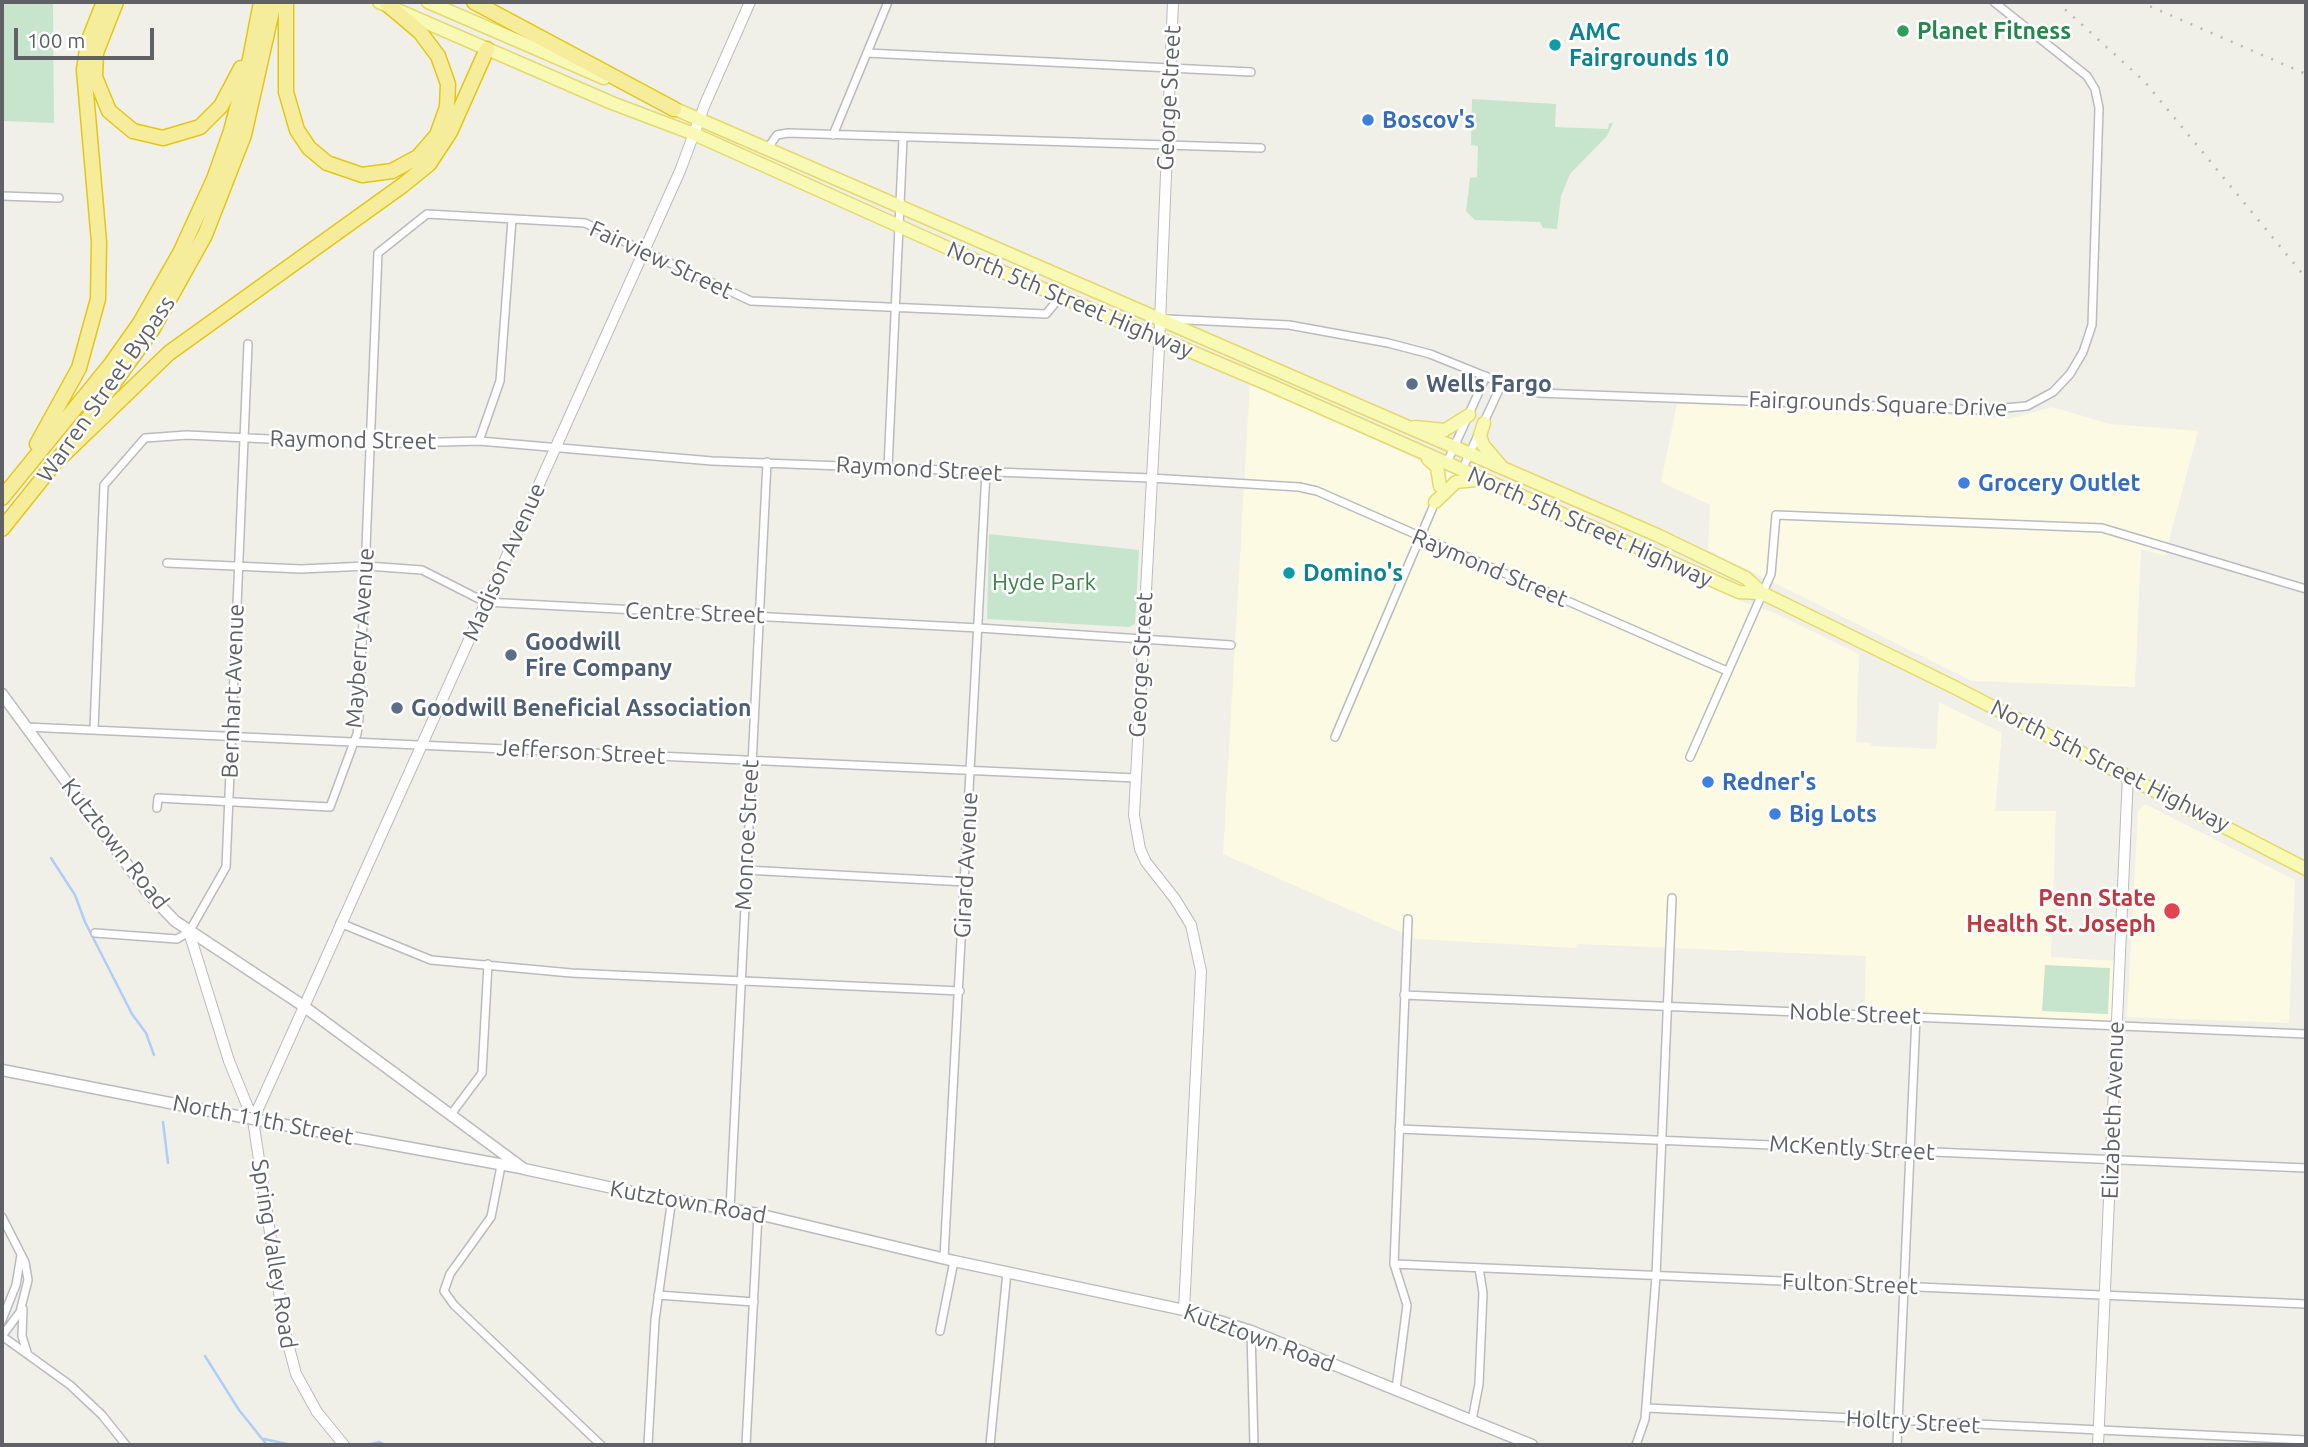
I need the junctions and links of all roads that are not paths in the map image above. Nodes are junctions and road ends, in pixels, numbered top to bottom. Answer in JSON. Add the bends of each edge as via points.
{"nodes":[{"id":1,"x":104,"y":2,"type":"edge"},
{"id":2,"x":116,"y":2,"type":"edge"},
{"id":3,"x":261,"y":2,"type":"edge"},
{"id":4,"x":274,"y":2,"type":"edge"},
{"id":5,"x":286,"y":2,"type":"edge"},
{"id":6,"x":428,"y":2,"type":"edge"},
{"id":7,"x":474,"y":2,"type":"edge"},
{"id":8,"x":750,"y":2,"type":"edge"},
{"id":9,"x":888,"y":2,"type":"edge"},
{"id":10,"x":1173,"y":2,"type":"edge"},
{"id":11,"x":1994,"y":2,"type":"edge"},
{"id":12,"x":384,"y":4,"type":"edge"},
{"id":13,"x":487,"y":27,"type":"junction"},
{"id":14,"x":255,"y":35,"type":"junction"},
{"id":15,"x":487,"y":49,"type":"junction"},
{"id":16,"x":867,"y":53,"type":"junction"},
{"id":17,"x":1170,"y":67,"type":"junction"},
{"id":18,"x":1251,"y":72,"type":"dead end"},
{"id":19,"x":674,"y":109,"type":"junction"},
{"id":20,"x":699,"y":120,"type":"junction"},
{"id":21,"x":694,"y":134,"type":"junction"},
{"id":22,"x":833,"y":135,"type":"junction"},
{"id":23,"x":902,"y":138,"type":"junction"},
{"id":24,"x":1167,"y":145,"type":"junction"},
{"id":25,"x":1261,"y":148,"type":"dead end"},
{"id":26,"x":766,"y":149,"type":"junction"},
{"id":27,"x":2,"y":196,"type":"edge"},
{"id":28,"x":59,"y":198,"type":"dead end"},
{"id":29,"x":902,"y":207,"type":"junction"},
{"id":30,"x":512,"y":219,"type":"junction"},
{"id":31,"x":900,"y":226,"type":"junction"},
{"id":32,"x":643,"y":249,"type":"junction"},
{"id":33,"x":376,"y":282,"type":"joint"},
{"id":34,"x":1062,"y":296,"type":"junction"},
{"id":35,"x":894,"y":307,"type":"junction"},
{"id":36,"x":1161,"y":319,"type":"junction"},
{"id":37,"x":1160,"y":337,"type":"junction"},
{"id":38,"x":248,"y":344,"type":"dead end"},
{"id":39,"x":1486,"y":376,"type":"junction"},
{"id":40,"x":1502,"y":383,"type":"junction"},
{"id":41,"x":1469,"y":415,"type":"junction"},
{"id":42,"x":1484,"y":423,"type":"junction"},
{"id":43,"x":1408,"y":427,"type":"junction"},
{"id":44,"x":245,"y":438,"type":"junction"},
{"id":45,"x":479,"y":441,"type":"junction"},
{"id":46,"x":370,"y":444,"type":"junction"},
{"id":47,"x":555,"y":447,"type":"junction"},
{"id":48,"x":1454,"y":447,"type":"junction"},
{"id":49,"x":1417,"y":450,"type":"junction"},
{"id":50,"x":1469,"y":454,"type":"junction"},
{"id":51,"x":57,"y":461,"type":"junction"},
{"id":52,"x":767,"y":462,"type":"junction"},
{"id":53,"x":1446,"y":464,"type":"junction"},
{"id":54,"x":888,"y":468,"type":"junction"},
{"id":55,"x":1461,"y":471,"type":"junction"},
{"id":56,"x":1506,"y":471,"type":"junction"},
{"id":57,"x":986,"y":472,"type":"junction"},
{"id":58,"x":1151,"y":478,"type":"junction"},
{"id":59,"x":1481,"y":479,"type":"junction"},
{"id":60,"x":1440,"y":486,"type":"junction"},
{"id":61,"x":3,"y":496,"type":"edge"},
{"id":62,"x":1435,"y":502,"type":"junction"},
{"id":63,"x":2,"y":529,"type":"edge"},
{"id":64,"x":1420,"y":538,"type":"junction"},
{"id":65,"x":167,"y":563,"type":"dead end"},
{"id":66,"x":367,"y":566,"type":"junction"},
{"id":67,"x":238,"y":567,"type":"junction"},
{"id":68,"x":2306,"y":589,"type":"edge"},
{"id":69,"x":1762,"y":593,"type":"junction"},
{"id":70,"x":485,"y":602,"type":"junction"},
{"id":71,"x":759,"y":616,"type":"junction"},
{"id":72,"x":979,"y":628,"type":"junction"},
{"id":73,"x":1143,"y":639,"type":"junction"},
{"id":74,"x":1231,"y":645,"type":"dead end"},
{"id":75,"x":1727,"y":671,"type":"junction"},
{"id":76,"x":2,"y":694,"type":"edge"},
{"id":77,"x":26,"y":727,"type":"junction"},
{"id":78,"x":94,"y":729,"type":"junction"},
{"id":79,"x":232,"y":735,"type":"junction"},
{"id":80,"x":1335,"y":737,"type":"dead end"},
{"id":81,"x":351,"y":742,"type":"junction"},
{"id":82,"x":421,"y":745,"type":"junction"},
{"id":83,"x":1690,"y":757,"type":"dead end"},
{"id":84,"x":751,"y":760,"type":"junction"},
{"id":85,"x":971,"y":770,"type":"junction"},
{"id":86,"x":2128,"y":775,"type":"junction"},
{"id":87,"x":1136,"y":778,"type":"junction"},
{"id":88,"x":229,"y":802,"type":"junction"},
{"id":89,"x":157,"y":808,"type":"dead end"},
{"id":90,"x":2306,"y":869,"type":"edge"},
{"id":91,"x":746,"y":870,"type":"junction"},
{"id":92,"x":965,"y":882,"type":"junction"},
{"id":93,"x":1672,"y":898,"type":"dead end"},
{"id":94,"x":1408,"y":919,"type":"dead end"},
{"id":95,"x":340,"y":923,"type":"junction"},
{"id":96,"x":189,"y":932,"type":"junction"},
{"id":97,"x":95,"y":933,"type":"dead end"},
{"id":98,"x":488,"y":964,"type":"junction"},
{"id":99,"x":741,"y":981,"type":"junction"},
{"id":100,"x":960,"y":991,"type":"junction"},
{"id":101,"x":1404,"y":995,"type":"junction"},
{"id":102,"x":302,"y":1005,"type":"junction"},
{"id":103,"x":1666,"y":1006,"type":"junction"},
{"id":104,"x":1916,"y":1017,"type":"junction"},
{"id":105,"x":2116,"y":1025,"type":"junction"},
{"id":106,"x":2306,"y":1034,"type":"edge"},
{"id":107,"x":2,"y":1070,"type":"edge"},
{"id":108,"x":452,"y":1113,"type":"junction"},
{"id":109,"x":253,"y":1120,"type":"junction"},
{"id":110,"x":1399,"y":1129,"type":"junction"},
{"id":111,"x":1661,"y":1139,"type":"junction"},
{"id":112,"x":1910,"y":1152,"type":"junction"},
{"id":113,"x":2110,"y":1158,"type":"junction"},
{"id":114,"x":501,"y":1166,"type":"junction"},
{"id":115,"x":2306,"y":1168,"type":"edge"},
{"id":116,"x":524,"y":1169,"type":"junction"},
{"id":117,"x":672,"y":1198,"type":"junction"},
{"id":118,"x":730,"y":1209,"type":"junction"},
{"id":119,"x":758,"y":1214,"type":"junction"},
{"id":120,"x":2,"y":1217,"type":"edge"},
{"id":121,"x":21,"y":1254,"type":"junction"},
{"id":122,"x":949,"y":1260,"type":"junction"},
{"id":123,"x":1394,"y":1264,"type":"junction"},
{"id":124,"x":1479,"y":1268,"type":"junction"},
{"id":125,"x":1007,"y":1272,"type":"junction"},
{"id":126,"x":1656,"y":1276,"type":"junction"},
{"id":127,"x":16,"y":1285,"type":"junction"},
{"id":128,"x":1904,"y":1287,"type":"junction"},
{"id":129,"x":658,"y":1295,"type":"junction"},
{"id":130,"x":2105,"y":1295,"type":"junction"},
{"id":131,"x":2,"y":1302,"type":"edge"},
{"id":132,"x":754,"y":1302,"type":"junction"},
{"id":133,"x":24,"y":1304,"type":"junction"},
{"id":134,"x":2306,"y":1304,"type":"edge"},
{"id":135,"x":1184,"y":1310,"type":"junction"},
{"id":136,"x":2,"y":1320,"type":"edge"},
{"id":137,"x":940,"y":1331,"type":"dead end"},
{"id":138,"x":1251,"y":1331,"type":"junction"},
{"id":139,"x":2,"y":1335,"type":"edge"},
{"id":140,"x":33,"y":1357,"type":"junction"},
{"id":141,"x":1396,"y":1388,"type":"junction"},
{"id":142,"x":1647,"y":1408,"type":"junction"},
{"id":143,"x":1472,"y":1419,"type":"junction"},
{"id":144,"x":1898,"y":1420,"type":"junction"},
{"id":145,"x":2099,"y":1430,"type":"junction"},
{"id":146,"x":2306,"y":1440,"type":"edge"},
{"id":147,"x":126,"y":1445,"type":"edge"},
{"id":148,"x":344,"y":1445,"type":"edge"},
{"id":149,"x":601,"y":1445,"type":"edge"},
{"id":150,"x":648,"y":1445,"type":"edge"},
{"id":151,"x":746,"y":1445,"type":"edge"},
{"id":152,"x":990,"y":1445,"type":"edge"},
{"id":153,"x":1254,"y":1445,"type":"edge"},
{"id":154,"x":1532,"y":1445,"type":"edge"},
{"id":155,"x":1636,"y":1445,"type":"edge"},
{"id":156,"x":1898,"y":1445,"type":"edge"},
{"id":157,"x":2098,"y":1445,"type":"edge"}],
"edges":[{"from":1,"to":61,"type":"highway","via":[[83,69],[100,257],[96,312],[85,354],[65,398]]},
{"from":2,"to":14,"type":"highway","via":[[96,54],[97,85],[115,118],[153,138],[192,131],[214,115],[233,88]]},
{"from":3,"to":14,"type":"highway","name":"Warren Street Bypass"},
{"from":4,"to":51,"type":"highway","name":"Warren Street Bypass","via":[[244,135],[193,259],[138,351]]},
{"from":5,"to":12,"type":"highway","via":[[285,92],[297,130],[327,163],[369,175],[399,169],[418,158],[438,135],[447,107],[447,84],[438,56],[420,33]]},
{"from":6,"to":13,"type":"main road","name":"North 5th Street Highway"},
{"from":7,"to":19,"type":"highway"},
{"from":8,"to":20,"type":"street","name":"Madison Avenue"},
{"from":9,"to":16,"type":"street"},
{"from":10,"to":17,"type":"street","name":"George Street"},
{"from":11,"to":40,"type":"street","name":"Fairgrounds Square Drive","via":[[2079,69],[2098,99],[2092,325],[2078,363],[2053,392],[2027,406],[1996,410],[1539,393]]},
{"from":12,"to":15,"type":"main road","name":"North 5th Street Highway"},
{"from":13,"to":15,"type":"main road"},
{"from":13,"to":19,"type":"main road","name":"North 5th Street Highway"},
{"from":14,"to":61,"type":"highway","name":"Warren Street Bypass","via":[[223,154],[168,277],[111,364]]},
{"from":15,"to":21,"type":"main road","name":"North 5th Street Highway"},
{"from":15,"to":51,"type":"highway","via":[[450,132],[429,163],[176,348]]},
{"from":16,"to":17,"type":"street"},
{"from":16,"to":22,"type":"street"},
{"from":17,"to":18,"type":"street"},
{"from":17,"to":24,"type":"street","name":"George Street"},
{"from":19,"to":20,"type":"main road","name":"North 5th Street Highway"},
{"from":20,"to":21,"type":"street","name":"Madison Avenue"},
{"from":20,"to":26,"type":"main road","name":"North 5th Street Highway"},
{"from":21,"to":31,"type":"main road","name":"North 5th Street Highway"},
{"from":21,"to":32,"type":"street","name":"Madison Avenue"},
{"from":22,"to":23,"type":"street"},
{"from":22,"to":26,"type":"street","via":[[782,133]]},
{"from":23,"to":24,"type":"street"},
{"from":23,"to":29,"type":"street"},
{"from":24,"to":25,"type":"street"},
{"from":24,"to":36,"type":"street","name":"George Street"},
{"from":26,"to":29,"type":"main road","name":"North 5th Street Highway"},
{"from":27,"to":28,"type":"street"},
{"from":29,"to":31,"type":"street"},
{"from":29,"to":36,"type":"main road","name":"North 5th Street Highway"},
{"from":30,"to":32,"type":"street","name":"Fairview Street","via":[[585,223]]},
{"from":30,"to":33,"type":"street","name":"Fairview Street","via":[[427,214],[377,253]]},
{"from":30,"to":45,"type":"street","via":[[500,382]]},
{"from":31,"to":34,"type":"main road","name":"North 5th Street Highway"},
{"from":31,"to":35,"type":"street"},
{"from":32,"to":35,"type":"street","name":"Fairview Street","via":[[751,301]]},
{"from":32,"to":47,"type":"street","name":"Madison Avenue"},
{"from":33,"to":46,"type":"street","name":"Mayberry Avenue"},
{"from":34,"to":35,"type":"street","name":"Fairview Street","via":[[1046,314]]},
{"from":34,"to":37,"type":"main road","name":"North 5th Street Highway"},
{"from":35,"to":54,"type":"street"},
{"from":36,"to":37,"type":"street","name":"George Street"},
{"from":36,"to":39,"type":"street","name":"Fairgrounds Square Drive","via":[[1289,325],[1430,354]]},
{"from":36,"to":43,"type":"main road","name":"North 5th Street Highway"},
{"from":37,"to":49,"type":"main road","name":"North 5th Street Highway"},
{"from":37,"to":58,"type":"street","name":"George Street"},
{"from":38,"to":44,"type":"street","name":"Bernhart Avenue"},
{"from":39,"to":40,"type":"street","name":"Fairgrounds Square Drive"},
{"from":39,"to":41,"type":"street"},
{"from":40,"to":42,"type":"street"},
{"from":41,"to":43,"type":"main road","via":[[1445,430]]},
{"from":41,"to":48,"type":"street"},
{"from":42,"to":50,"type":"street"},
{"from":42,"to":56,"type":"main road","via":[[1483,445]]},
{"from":43,"to":48,"type":"main road","name":"North 5th Street Highway"},
{"from":44,"to":46,"type":"street","name":"Raymond Street"},
{"from":44,"to":67,"type":"street","name":"Bernhart Avenue"},
{"from":44,"to":78,"type":"street","name":"Raymond Street","via":[[145,438],[104,485]]},
{"from":45,"to":46,"type":"street","name":"Raymond Street"},
{"from":45,"to":47,"type":"street","name":"Raymond Street"},
{"from":46,"to":66,"type":"street","name":"Mayberry Avenue"},
{"from":47,"to":52,"type":"street","name":"Raymond Street","via":[[646,457]]},
{"from":47,"to":70,"type":"street","name":"Madison Avenue"},
{"from":48,"to":50,"type":"main road","name":"North 5th Street Highway"},
{"from":48,"to":53,"type":"street"},
{"from":49,"to":53,"type":"main road","name":"North 5th Street Highway"},
{"from":49,"to":60,"type":"main road","via":[[1437,467]]},
{"from":50,"to":55,"type":"street"},
{"from":50,"to":56,"type":"main road","name":"North 5th Street Highway"},
{"from":51,"to":63,"type":"highway","name":"Warren Street Bypass"},
{"from":52,"to":54,"type":"street","name":"Raymond Street"},
{"from":52,"to":71,"type":"street","name":"Monroe Street"},
{"from":53,"to":55,"type":"main road","name":"North 5th Street Highway"},
{"from":53,"to":60,"type":"street"},
{"from":54,"to":57,"type":"street","name":"Raymond Street"},
{"from":55,"to":59,"type":"main road","name":"North 5th Street Highway"},
{"from":56,"to":69,"type":"main road","name":"North 5th Street Highway","via":[[1746,578]]},
{"from":57,"to":58,"type":"street","name":"Raymond Street"},
{"from":57,"to":72,"type":"street","name":"Girard Avenue"},
{"from":58,"to":64,"type":"street","name":"Raymond Street","via":[[1310,489]]},
{"from":58,"to":73,"type":"street","name":"George Street"},
{"from":59,"to":62,"type":"main road","via":[[1456,482]]},
{"from":59,"to":69,"type":"main road","name":"North 5th Street Highway","via":[[1739,592]]},
{"from":60,"to":62,"type":"street"},
{"from":62,"to":64,"type":"street"},
{"from":64,"to":75,"type":"street","name":"Raymond Street"},
{"from":64,"to":80,"type":"street"},
{"from":65,"to":67,"type":"street","name":"Centre Street"},
{"from":66,"to":67,"type":"street","name":"Centre Street"},
{"from":66,"to":70,"type":"street","name":"Centre Street","via":[[422,570]]},
{"from":66,"to":81,"type":"street","name":"Mayberry Avenue","via":[[359,719]]},
{"from":67,"to":79,"type":"street","name":"Bernhart Avenue"},
{"from":68,"to":69,"type":"street","via":[[2102,528],[1776,515],[1771,574]]},
{"from":69,"to":75,"type":"street"},
{"from":69,"to":86,"type":"main road","name":"North 5th Street Highway"},
{"from":70,"to":71,"type":"street","name":"Centre Street"},
{"from":70,"to":82,"type":"street","name":"Madison Avenue"},
{"from":71,"to":72,"type":"street","name":"Centre Street"},
{"from":71,"to":84,"type":"street","name":"Monroe Street"},
{"from":72,"to":73,"type":"street","name":"Centre Street"},
{"from":72,"to":85,"type":"street","name":"Girard Avenue"},
{"from":73,"to":74,"type":"street","name":"Centre Street"},
{"from":73,"to":87,"type":"street","name":"George Street"},
{"from":75,"to":83,"type":"street"},
{"from":76,"to":77,"type":"main road","name":"Kutztown Road"},
{"from":77,"to":78,"type":"street","name":"Jefferson Street"},
{"from":77,"to":96,"type":"main road","name":"Kutztown Road","via":[[148,893]]},
{"from":78,"to":79,"type":"street","name":"Jefferson Street"},
{"from":79,"to":81,"type":"street","name":"Jefferson Street"},
{"from":79,"to":88,"type":"street","name":"Bernhart Avenue"},
{"from":81,"to":82,"type":"street","name":"Jefferson Street"},
{"from":81,"to":88,"type":"street","name":"Mayberry Avenue","via":[[330,807]]},
{"from":82,"to":84,"type":"street","name":"Jefferson Street"},
{"from":82,"to":95,"type":"street","name":"Madison Avenue"},
{"from":84,"to":85,"type":"street","name":"Jefferson Street"},
{"from":84,"to":91,"type":"street","name":"Monroe Street"},
{"from":85,"to":87,"type":"street","name":"Jefferson Street"},
{"from":85,"to":92,"type":"street","name":"Girard Avenue"},
{"from":86,"to":90,"type":"main road","name":"North 5th Street Highway"},
{"from":86,"to":105,"type":"street","name":"Elizabeth Avenue"},
{"from":87,"to":135,"type":"street","name":"George Street","via":[[1134,814],[1140,849],[1185,913],[1201,971]]},
{"from":88,"to":89,"type":"street","name":"Mayberry Avenue","via":[[158,797]]},
{"from":88,"to":96,"type":"street","name":"Bernhart Avenue","via":[[226,867]]},
{"from":91,"to":92,"type":"street"},
{"from":91,"to":99,"type":"street","name":"Monroe Street"},
{"from":92,"to":100,"type":"street","name":"Girard Avenue"},
{"from":93,"to":103,"type":"street"},
{"from":94,"to":101,"type":"street"},
{"from":95,"to":98,"type":"street","via":[[431,960]]},
{"from":95,"to":102,"type":"street","name":"Madison Avenue"},
{"from":96,"to":97,"type":"street","via":[[177,939]]},
{"from":96,"to":102,"type":"main road","name":"Kutztown Road"},
{"from":96,"to":109,"type":"street","name":"Spring Valley Road","via":[[229,1061]]},
{"from":98,"to":99,"type":"street"},
{"from":98,"to":108,"type":"street","via":[[482,1073]]},
{"from":99,"to":100,"type":"street"},
{"from":99,"to":118,"type":"street","name":"Monroe Street"},
{"from":100,"to":122,"type":"street","name":"Girard Avenue"},
{"from":101,"to":103,"type":"street","name":"Noble Street"},
{"from":101,"to":110,"type":"street"},
{"from":102,"to":108,"type":"main road","name":"Kutztown Road"},
{"from":102,"to":109,"type":"street","name":"Madison Avenue"},
{"from":103,"to":104,"type":"street","name":"Noble Street"},
{"from":103,"to":111,"type":"street"},
{"from":104,"to":105,"type":"street","name":"Noble Street"},
{"from":104,"to":112,"type":"street"},
{"from":105,"to":106,"type":"street","name":"Noble Street"},
{"from":105,"to":113,"type":"street","name":"Elizabeth Avenue"},
{"from":107,"to":114,"type":"main road","name":"North 11th Street","bridge":true},
{"from":108,"to":116,"type":"main road","name":"Kutztown Road"},
{"from":109,"to":148,"type":"street","name":"Spring Valley Road","via":[[288,1348],[310,1401]]},
{"from":110,"to":111,"type":"street","name":"McKently Street"},
{"from":110,"to":123,"type":"street"},
{"from":111,"to":112,"type":"street","name":"McKently Street"},
{"from":111,"to":126,"type":"street"},
{"from":112,"to":113,"type":"street","name":"McKently Street"},
{"from":112,"to":128,"type":"street"},
{"from":113,"to":115,"type":"street","name":"McKently Street"},
{"from":113,"to":130,"type":"street","name":"Elizabeth Avenue"},
{"from":114,"to":116,"type":"main road","name":"North 11th Street"},
{"from":114,"to":149,"type":"street","via":[[491,1217],[450,1274],[444,1291]]},
{"from":116,"to":117,"type":"main road","name":"Kutztown Road"},
{"from":117,"to":118,"type":"main road","name":"Kutztown Road"},
{"from":117,"to":129,"type":"street"},
{"from":118,"to":119,"type":"main road","name":"Kutztown Road"},
{"from":119,"to":122,"type":"main road","name":"Kutztown Road"},
{"from":119,"to":132,"type":"street"},
{"from":120,"to":121,"type":"street"},
{"from":121,"to":127,"type":"street"},
{"from":121,"to":133,"type":"street","via":[[28,1274]]},
{"from":122,"to":125,"type":"main road","name":"Kutztown Road"},
{"from":122,"to":137,"type":"street","name":"Girard Avenue"},
{"from":123,"to":124,"type":"street","name":"Fulton Street"},
{"from":123,"to":141,"type":"street","via":[[1407,1306]]},
{"from":124,"to":126,"type":"street","name":"Fulton Street"},
{"from":124,"to":143,"type":"street","via":[[1483,1293],[1479,1384]]},
{"from":125,"to":135,"type":"main road","name":"Kutztown Road"},
{"from":125,"to":152,"type":"street"},
{"from":126,"to":128,"type":"street","name":"Fulton Street"},
{"from":126,"to":142,"type":"street"},
{"from":127,"to":131,"type":"street"},
{"from":127,"to":136,"type":"street"},
{"from":128,"to":130,"type":"street","name":"Fulton Street"},
{"from":128,"to":144,"type":"street"},
{"from":129,"to":132,"type":"street"},
{"from":129,"to":150,"type":"street"},
{"from":130,"to":134,"type":"street","name":"Fulton Street"},
{"from":130,"to":145,"type":"street","name":"Elizabeth Avenue"},
{"from":132,"to":151,"type":"street"},
{"from":133,"to":139,"type":"street"},
{"from":133,"to":140,"type":"street","via":[[22,1336]]},
{"from":135,"to":138,"type":"main road","name":"Kutztown Road"},
{"from":138,"to":141,"type":"main road","name":"Kutztown Road"},
{"from":138,"to":153,"type":"street"},
{"from":139,"to":140,"type":"street"},
{"from":140,"to":147,"type":"street","via":[[86,1399]]},
{"from":141,"to":143,"type":"main road","name":"Kutztown Road"},
{"from":142,"to":144,"type":"street","name":"Holtry Street"},
{"from":142,"to":155,"type":"street"},
{"from":143,"to":154,"type":"main road","name":"Kutztown Road"},
{"from":144,"to":145,"type":"street","name":"Holtry Street"},
{"from":144,"to":156,"type":"street"},
{"from":145,"to":146,"type":"street","name":"Holtry Street"},
{"from":145,"to":157,"type":"street","name":"Elizabeth Avenue"}]}
